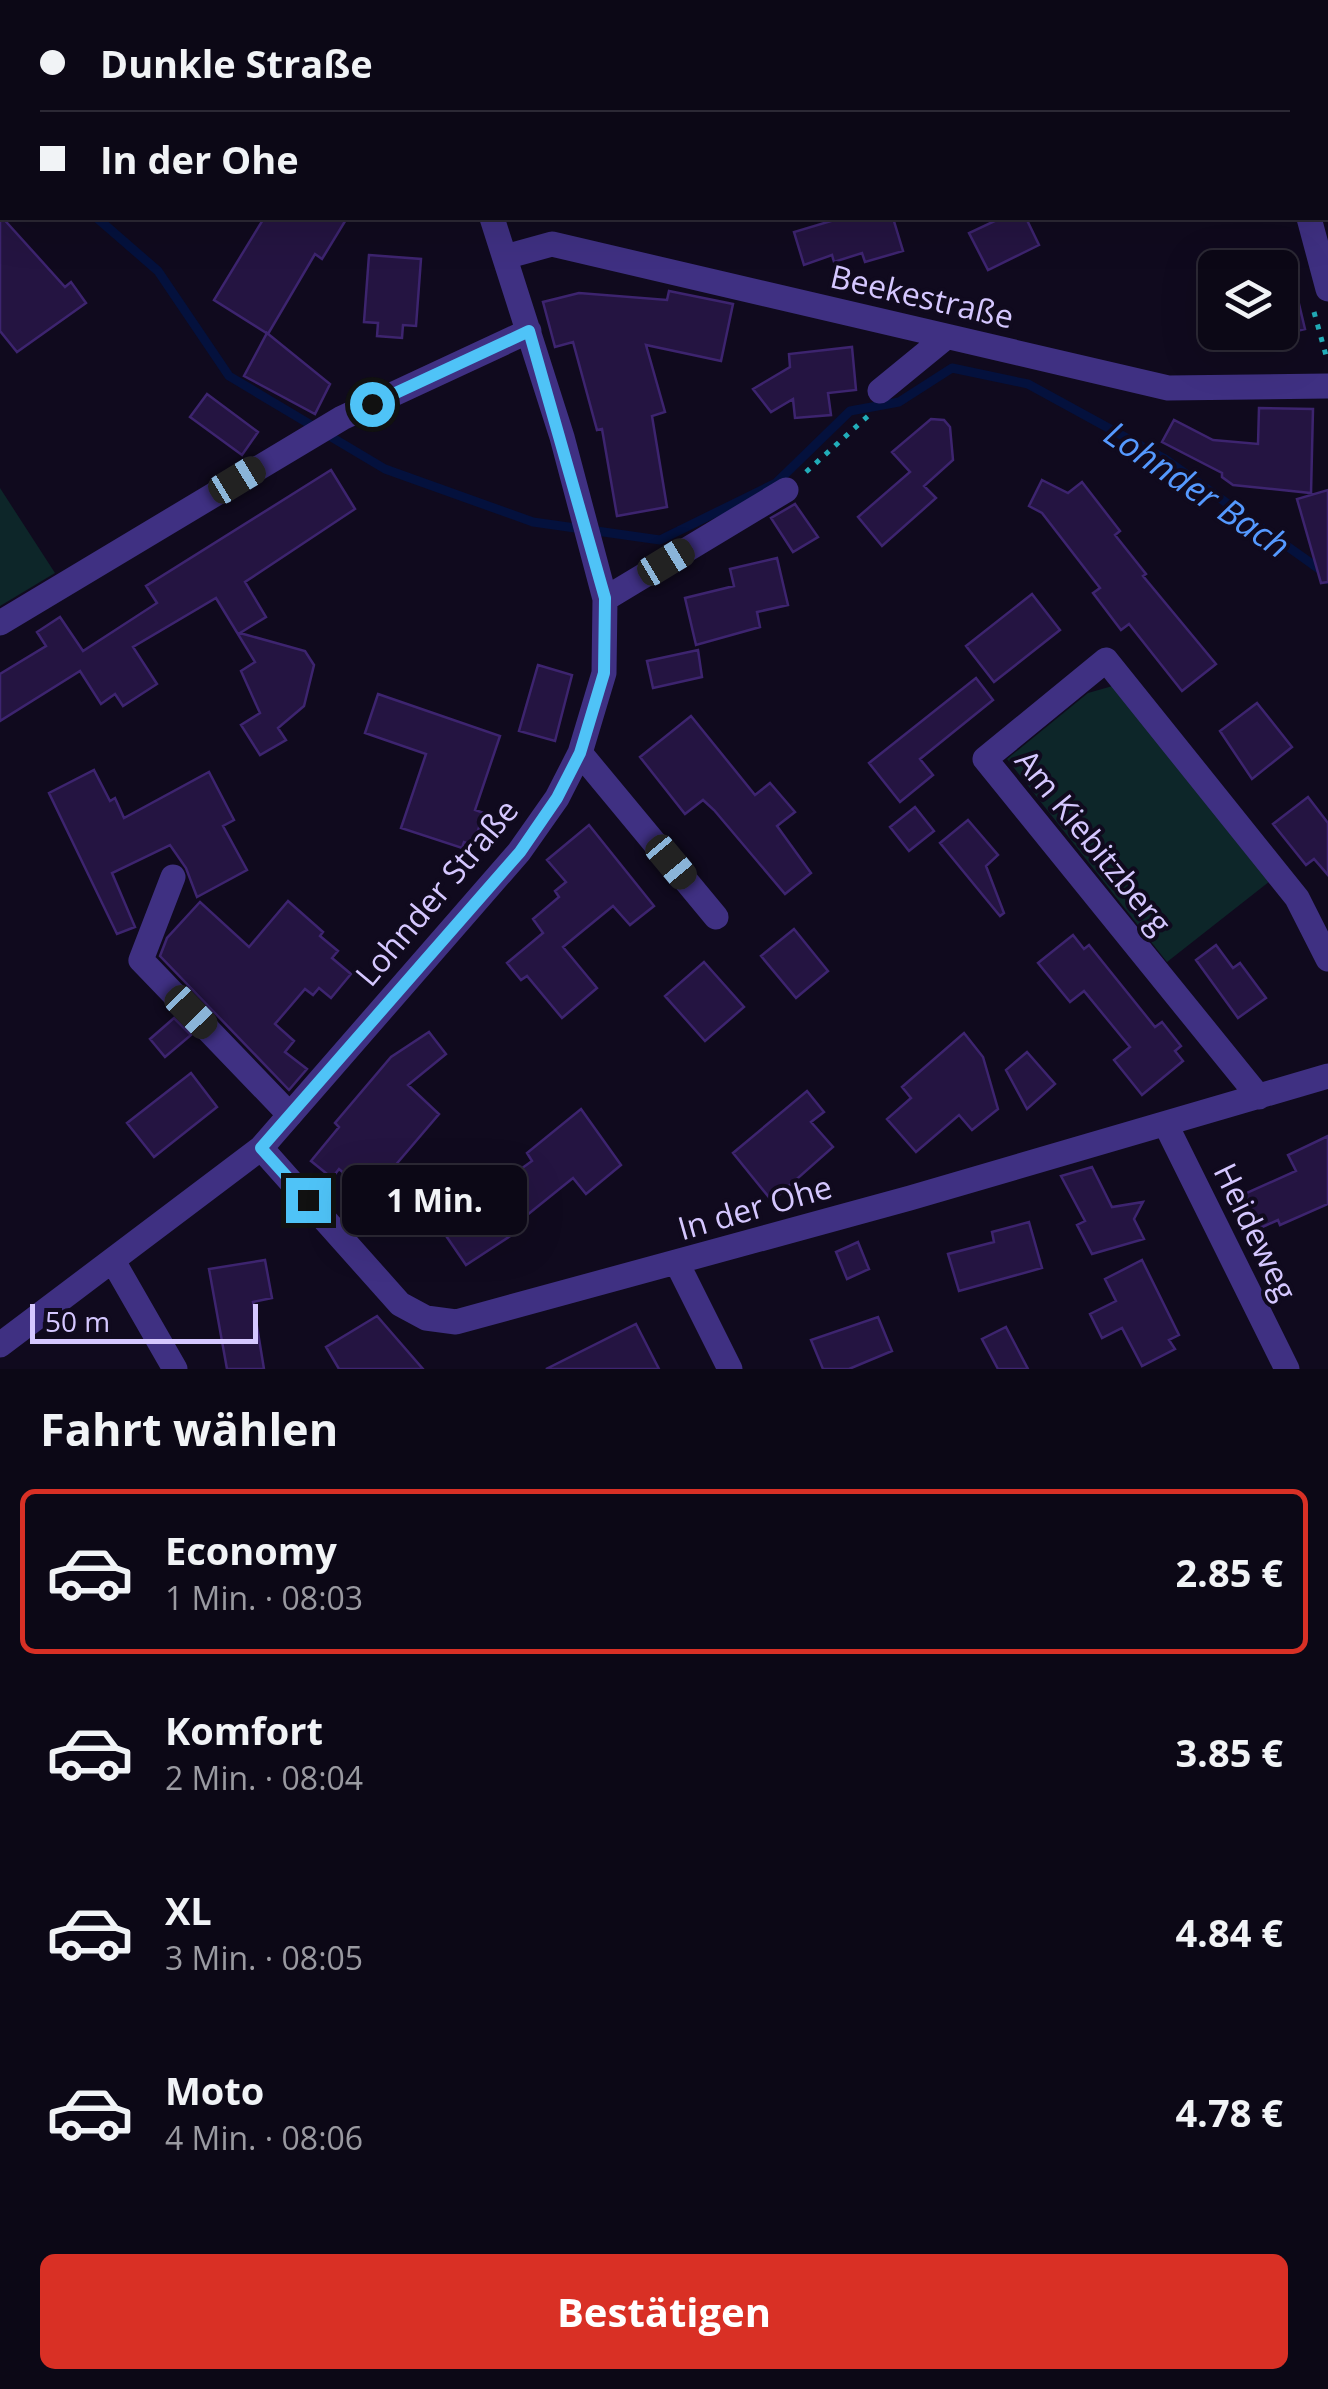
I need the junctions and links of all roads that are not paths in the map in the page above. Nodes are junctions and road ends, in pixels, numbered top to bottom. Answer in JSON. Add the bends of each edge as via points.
{"nodes":[{"id":1,"x":493,"y":220,"type":"edge"},
{"id":2,"x":1309,"y":220,"type":"edge"},
{"id":3,"x":505,"y":258,"type":"junction"},
{"id":4,"x":1328,"y":289,"type":"edge"},
{"id":5,"x":529,"y":331,"type":"junction"},
{"id":6,"x":946,"y":336,"type":"junction"},
{"id":7,"x":1328,"y":386,"type":"edge"},
{"id":8,"x":875,"y":403,"type":"road end"},
{"id":9,"x":786,"y":490,"type":"road end"},
{"id":10,"x":605,"y":598,"type":"junction"},
{"id":11,"x":0,"y":623,"type":"edge"},
{"id":12,"x":580,"y":753,"type":"junction"},
{"id":13,"x":173,"y":877,"type":"dead end"},
{"id":14,"x":716,"y":917,"type":"dead end"},
{"id":15,"x":1328,"y":958,"type":"edge"},
{"id":16,"x":1328,"y":1076,"type":"edge"},
{"id":17,"x":1259,"y":1097,"type":"junction"},
{"id":18,"x":290,"y":1115,"type":"junction"},
{"id":19,"x":1166,"y":1125,"type":"junction"},
{"id":20,"x":261,"y":1148,"type":"junction"},
{"id":21,"x":113,"y":1261,"type":"junction"},
{"id":22,"x":677,"y":1263,"type":"junction"},
{"id":23,"x":0,"y":1344,"type":"edge"},
{"id":24,"x":176,"y":1369,"type":"edge"},
{"id":25,"x":730,"y":1369,"type":"edge"},
{"id":26,"x":1287,"y":1369,"type":"edge"}],
"edges":[{"from":1,"to":3,"type":"street","name":"Lohnder Straße"},
{"from":2,"to":4,"type":"street"},
{"from":3,"to":5,"type":"street","name":"Lohnder Straße"},
{"from":3,"to":6,"type":"street","name":"Beekestraße","via":[[552,244]]},
{"from":5,"to":10,"type":"street","name":"Lohnder Straße"},
{"from":5,"to":11,"type":"street","via":[[342,418]]},
{"from":6,"to":7,"type":"street","name":"Beekestraße","via":[[1168,388]]},
{"from":6,"to":8,"type":"street"},
{"from":9,"to":10,"type":"street"},
{"from":10,"to":12,"type":"street","name":"Lohnder Straße","via":[[604,673]]},
{"from":12,"to":14,"type":"street"},
{"from":12,"to":18,"type":"street","name":"Lohnder Straße","via":[[520,852]]},
{"from":13,"to":18,"type":"street","via":[[142,960]]},
{"from":15,"to":17,"type":"street","name":"Am Kiebitzberg","via":[[1297,898],[1106,660],[984,759]]},
{"from":16,"to":17,"type":"street","name":"In der Ohe"},
{"from":17,"to":19,"type":"street","name":"In der Ohe"},
{"from":18,"to":20,"type":"street","name":"Lohnder Straße"},
{"from":19,"to":22,"type":"street","name":"In der Ohe"},
{"from":19,"to":26,"type":"street","name":"Heideweg"},
{"from":20,"to":21,"type":"street","name":"Lohnder Straße"},
{"from":20,"to":22,"type":"street","name":"In der Ohe","via":[[400,1304],[426,1318],[456,1322]]},
{"from":21,"to":23,"type":"street","name":"Lohnder Straße"},
{"from":21,"to":24,"type":"street"},
{"from":22,"to":25,"type":"street"}]}
